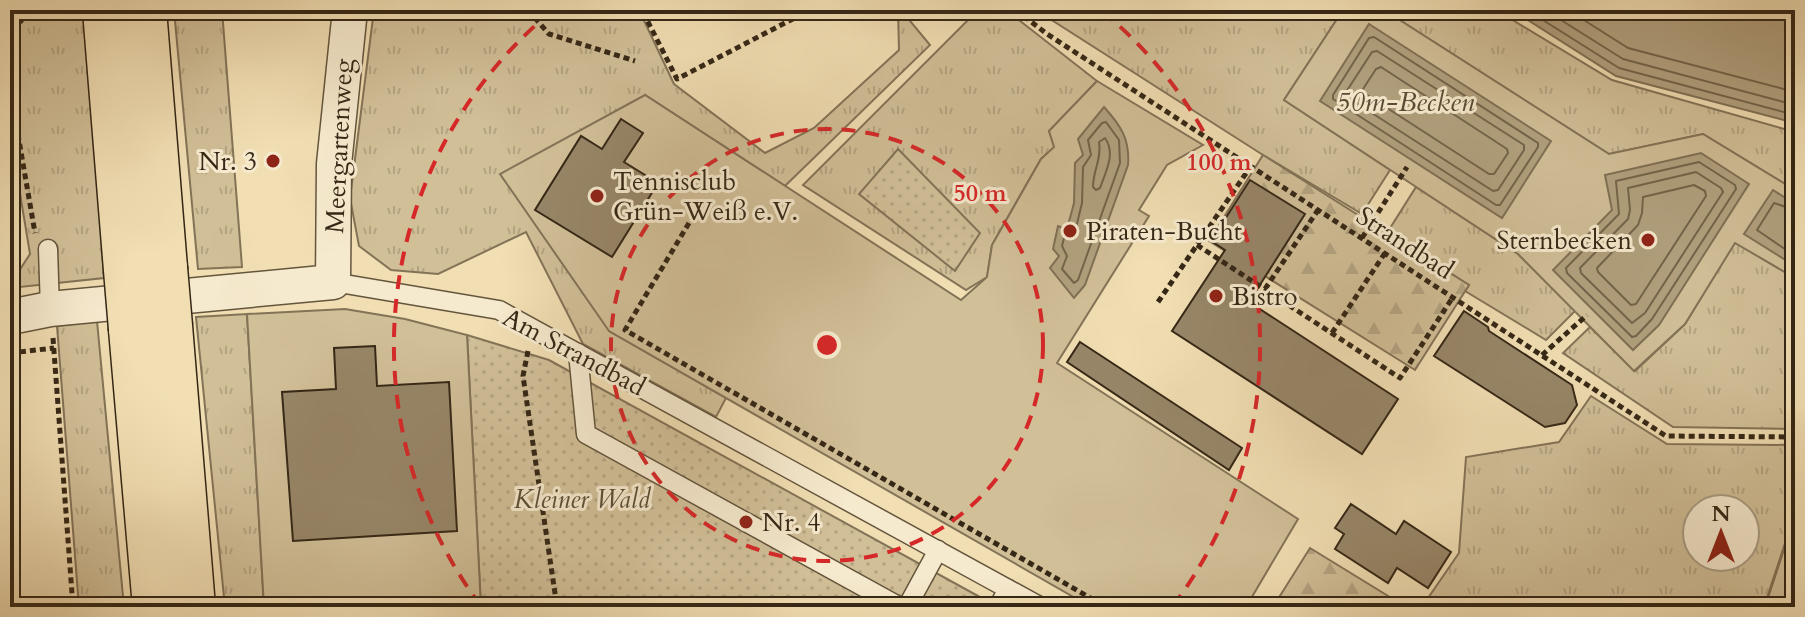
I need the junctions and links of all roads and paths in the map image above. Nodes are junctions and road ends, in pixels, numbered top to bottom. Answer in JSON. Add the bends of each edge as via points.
{"nodes":[{"id":1,"x":30,"y":10,"type":"edge"},
{"id":2,"x":105,"y":10,"type":"edge"},
{"id":3,"x":144,"y":10,"type":"edge"},
{"id":4,"x":350,"y":10,"type":"edge"},
{"id":5,"x":528,"y":10,"type":"edge"},
{"id":6,"x":660,"y":10,"type":"edge"},
{"id":7,"x":810,"y":10,"type":"edge"},
{"id":8,"x":1016,"y":10,"type":"edge"},
{"id":9,"x":635,"y":61,"type":"dead end"},
{"id":10,"x":1251,"y":166,"type":"junction"},
{"id":11,"x":1407,"y":167,"type":"dead end"},
{"id":12,"x":1318,"y":210,"type":"junction"},
{"id":13,"x":689,"y":223,"type":"dead end"},
{"id":14,"x":1362,"y":238,"type":"junction"},
{"id":15,"x":1197,"y":245,"type":"junction"},
{"id":16,"x":48,"y":249,"type":"joint"},
{"id":17,"x":1385,"y":253,"type":"junction"},
{"id":18,"x":145,"y":269,"type":"junction"},
{"id":19,"x":333,"y":282,"type":"junction"},
{"id":20,"x":1265,"y":289,"type":"junction"},
{"id":21,"x":1453,"y":297,"type":"junction"},
{"id":22,"x":1158,"y":302,"type":"dead end"},
{"id":23,"x":50,"y":309,"type":"junction"},
{"id":24,"x":1587,"y":315,"type":"dead end"},
{"id":25,"x":10,"y":317,"type":"edge"},
{"id":26,"x":150,"y":328,"type":"junction"},
{"id":27,"x":533,"y":328,"type":"junction"},
{"id":28,"x":1332,"y":333,"type":"junction"},
{"id":29,"x":10,"y":353,"type":"edge"},
{"id":30,"x":578,"y":353,"type":"junction"},
{"id":31,"x":1542,"y":355,"type":"junction"},
{"id":32,"x":1795,"y":437,"type":"edge"},
{"id":33,"x":938,"y":550,"type":"junction"},
{"id":34,"x":1008,"y":589,"type":"junction"},
{"id":35,"x":73,"y":607,"type":"edge"},
{"id":36,"x":155,"y":607,"type":"edge"},
{"id":37,"x":193,"y":607,"type":"edge"},
{"id":38,"x":557,"y":607,"type":"edge"},
{"id":39,"x":900,"y":607,"type":"edge"},
{"id":40,"x":907,"y":607,"type":"edge"},
{"id":41,"x":998,"y":607,"type":"edge"},
{"id":42,"x":1041,"y":607,"type":"edge"},
{"id":43,"x":1106,"y":607,"type":"edge"}],
"edges":[{"from":1,"to":16,"type":"path","via":[[12,37],[16,123],[35,233]]},
{"from":2,"to":18,"type":"highway"},
{"from":3,"to":18,"type":"highway"},
{"from":4,"to":19,"type":"street","name":"Meergartenweg","via":[[334,164]]},
{"from":5,"to":9,"type":"path","via":[[549,34]]},
{"from":6,"to":7,"type":"path","via":[[646,18],[677,79]]},
{"from":8,"to":10,"type":"path","name":"Strandbad"},
{"from":10,"to":12,"type":"path","name":"Strandbad"},
{"from":10,"to":15,"type":"path"},
{"from":11,"to":14,"type":"path"},
{"from":12,"to":14,"type":"path","name":"Strandbad"},
{"from":12,"to":20,"type":"path"},
{"from":13,"to":43,"type":"path","via":[[625,330]]},
{"from":14,"to":17,"type":"path","name":"Strandbad"},
{"from":15,"to":20,"type":"path"},
{"from":15,"to":22,"type":"path"},
{"from":16,"to":23,"type":"lane"},
{"from":17,"to":21,"type":"path","name":"Strandbad"},
{"from":17,"to":28,"type":"path"},
{"from":18,"to":26,"type":"highway","bridge":true},
{"from":19,"to":23,"type":"street","name":"Am Strandbad"},
{"from":19,"to":27,"type":"lane","name":"Am Strandbad","via":[[499,310]]},
{"from":20,"to":28,"type":"path"},
{"from":21,"to":28,"type":"path","via":[[1400,378]]},
{"from":21,"to":31,"type":"path","name":"Strandbad"},
{"from":23,"to":25,"type":"street","name":"Am Strandbad"},
{"from":24,"to":31,"type":"path"},
{"from":26,"to":36,"type":"highway"},
{"from":26,"to":37,"type":"highway"},
{"from":27,"to":30,"type":"lane","name":"Am Strandbad"},
{"from":27,"to":38,"type":"path","via":[[523,376]]},
{"from":29,"to":35,"type":"path","via":[[54,348]]},
{"from":30,"to":33,"type":"lane","name":"Am Strandbad"},
{"from":30,"to":39,"type":"lane","via":[[586,434]]},
{"from":31,"to":32,"type":"path","name":"Strandbad","via":[[1666,436]]},
{"from":33,"to":34,"type":"lane","name":"Am Strandbad"},
{"from":33,"to":40,"type":"lane"},
{"from":34,"to":41,"type":"lane"},
{"from":34,"to":42,"type":"lane","name":"Am Strandbad"}]}
